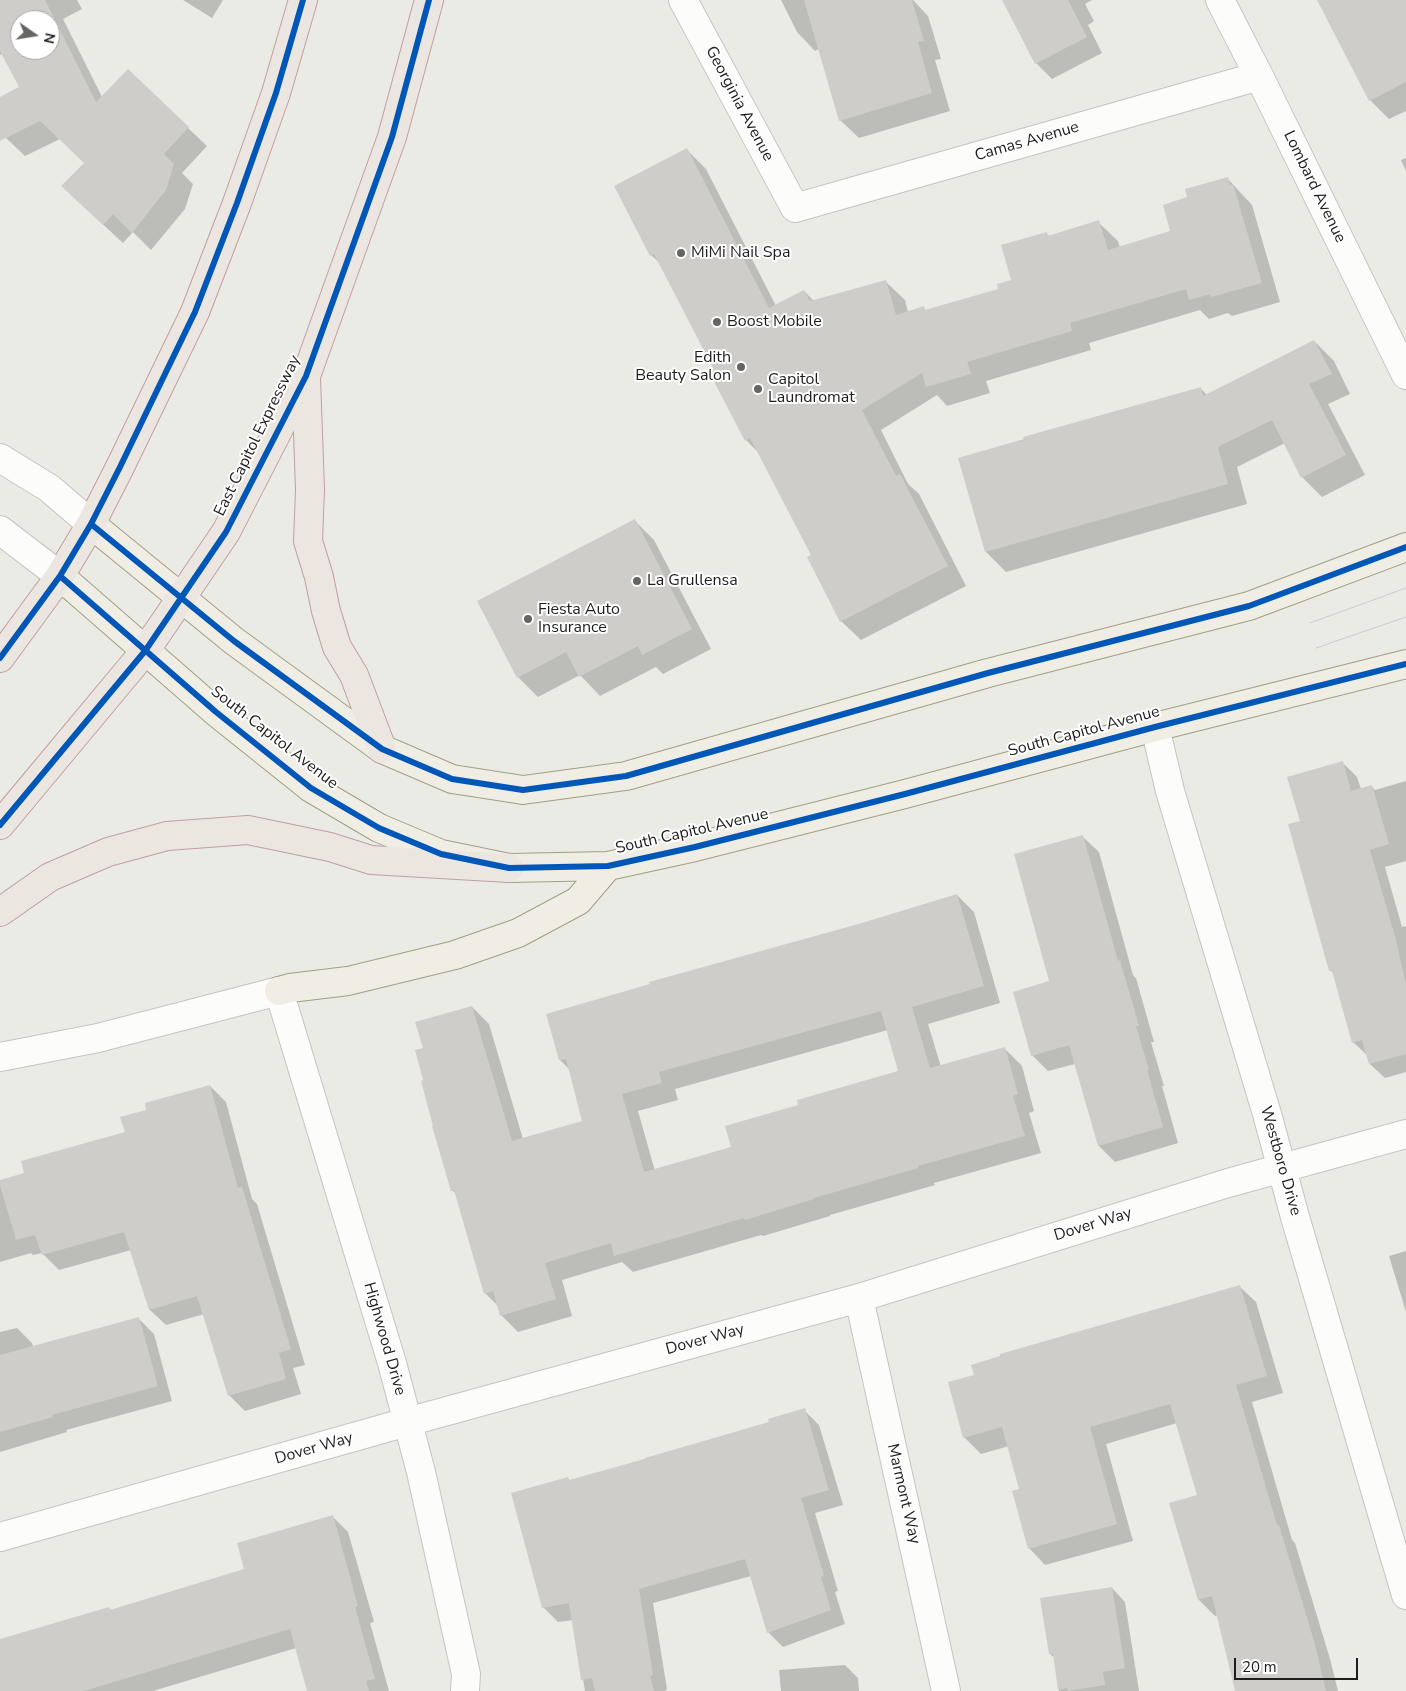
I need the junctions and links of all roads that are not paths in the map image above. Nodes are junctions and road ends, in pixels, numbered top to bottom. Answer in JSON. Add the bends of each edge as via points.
{"nodes":[{"id":1,"x":303,"y":0,"type":"edge"},
{"id":2,"x":430,"y":0,"type":"edge"},
{"id":3,"x":684,"y":0,"type":"edge"},
{"id":4,"x":1220,"y":0,"type":"edge"},
{"id":5,"x":1259,"y":76,"type":"junction"},
{"id":6,"x":795,"y":208,"type":"joint"},
{"id":7,"x":1406,"y":375,"type":"edge"},
{"id":8,"x":306,"y":376,"type":"junction"},
{"id":9,"x":0,"y":458,"type":"edge"},
{"id":10,"x":91,"y":524,"type":"junction"},
{"id":11,"x":0,"y":530,"type":"edge"},
{"id":12,"x":1406,"y":547,"type":"edge"},
{"id":13,"x":60,"y":576,"type":"junction"},
{"id":14,"x":180,"y":597,"type":"junction"},
{"id":15,"x":145,"y":651,"type":"junction"},
{"id":16,"x":0,"y":658,"type":"edge"},
{"id":17,"x":1406,"y":664,"type":"edge"},
{"id":18,"x":1155,"y":728,"type":"junction"},
{"id":19,"x":382,"y":749,"type":"junction"},
{"id":20,"x":0,"y":825,"type":"edge"},
{"id":21,"x":608,"y":866,"type":"junction"},
{"id":22,"x":509,"y":868,"type":"junction"},
{"id":23,"x":0,"y":912,"type":"edge"},
{"id":24,"x":279,"y":991,"type":"junction"},
{"id":25,"x":0,"y":1057,"type":"edge"},
{"id":26,"x":1406,"y":1134,"type":"edge"},
{"id":27,"x":1282,"y":1168,"type":"junction"},
{"id":28,"x":859,"y":1298,"type":"junction"},
{"id":29,"x":407,"y":1422,"type":"junction"},
{"id":30,"x":0,"y":1537,"type":"edge"},
{"id":31,"x":1406,"y":1595,"type":"edge"},
{"id":32,"x":464,"y":1691,"type":"edge"},
{"id":33,"x":946,"y":1691,"type":"edge"}],
"edges":[{"from":1,"to":10,"type":"highway","via":[[276,94],[195,312]]},
{"from":2,"to":8,"type":"highway","name":"East Capitol Expressway","via":[[392,137]]},
{"from":3,"to":6,"type":"street","name":"Georginia Avenue"},
{"from":4,"to":5,"type":"street","name":"Lombard Avenue"},
{"from":5,"to":6,"type":"street","name":"Camas Avenue"},
{"from":5,"to":7,"type":"street","name":"Lombard Avenue"},
{"from":8,"to":14,"type":"highway","name":"East Capitol Expressway","via":[[226,532]]},
{"from":8,"to":19,"type":"highway","via":[[310,489],[308,540],[337,647],[354,675]]},
{"from":9,"to":10,"type":"street","via":[[49,488]]},
{"from":10,"to":13,"type":"highway"},
{"from":10,"to":14,"type":"main road"},
{"from":11,"to":13,"type":"street"},
{"from":12,"to":19,"type":"main road","via":[[1249,606],[988,673],[626,776],[523,790],[452,779]]},
{"from":13,"to":15,"type":"main road","name":"South Capitol Avenue"},
{"from":13,"to":16,"type":"highway"},
{"from":14,"to":15,"type":"highway","name":"East Capitol Expressway"},
{"from":14,"to":19,"type":"main road","via":[[234,641]]},
{"from":15,"to":20,"type":"highway","name":"East Capitol Expressway"},
{"from":15,"to":22,"type":"main road","name":"South Capitol Avenue","via":[[311,788],[379,828],[441,854]]},
{"from":17,"to":18,"type":"main road","name":"South Capitol Avenue"},
{"from":18,"to":21,"type":"main road","name":"South Capitol Avenue","via":[[695,848]]},
{"from":18,"to":27,"type":"street","name":"Westboro Drive","via":[[1170,791]]},
{"from":21,"to":22,"type":"main road","name":"South Capitol Avenue"},
{"from":21,"to":24,"type":"main road","via":[[578,901],[518,934],[455,955],[348,981]]},
{"from":22,"to":23,"type":"highway","via":[[371,860],[330,847],[248,830],[167,836],[108,852],[50,877]]},
{"from":24,"to":25,"type":"street","via":[[98,1038]]},
{"from":24,"to":29,"type":"street","name":"Highwood Drive"},
{"from":26,"to":27,"type":"street","name":"Dover Way"},
{"from":27,"to":28,"type":"street","name":"Dover Way"},
{"from":27,"to":31,"type":"street","name":"Westboro Drive"},
{"from":28,"to":29,"type":"street","name":"Dover Way"},
{"from":28,"to":33,"type":"street","name":"Marmont Way"},
{"from":29,"to":30,"type":"street","name":"Dover Way"},
{"from":29,"to":32,"type":"street","name":"Highwood Drive","via":[[422,1472],[466,1674]]}]}
